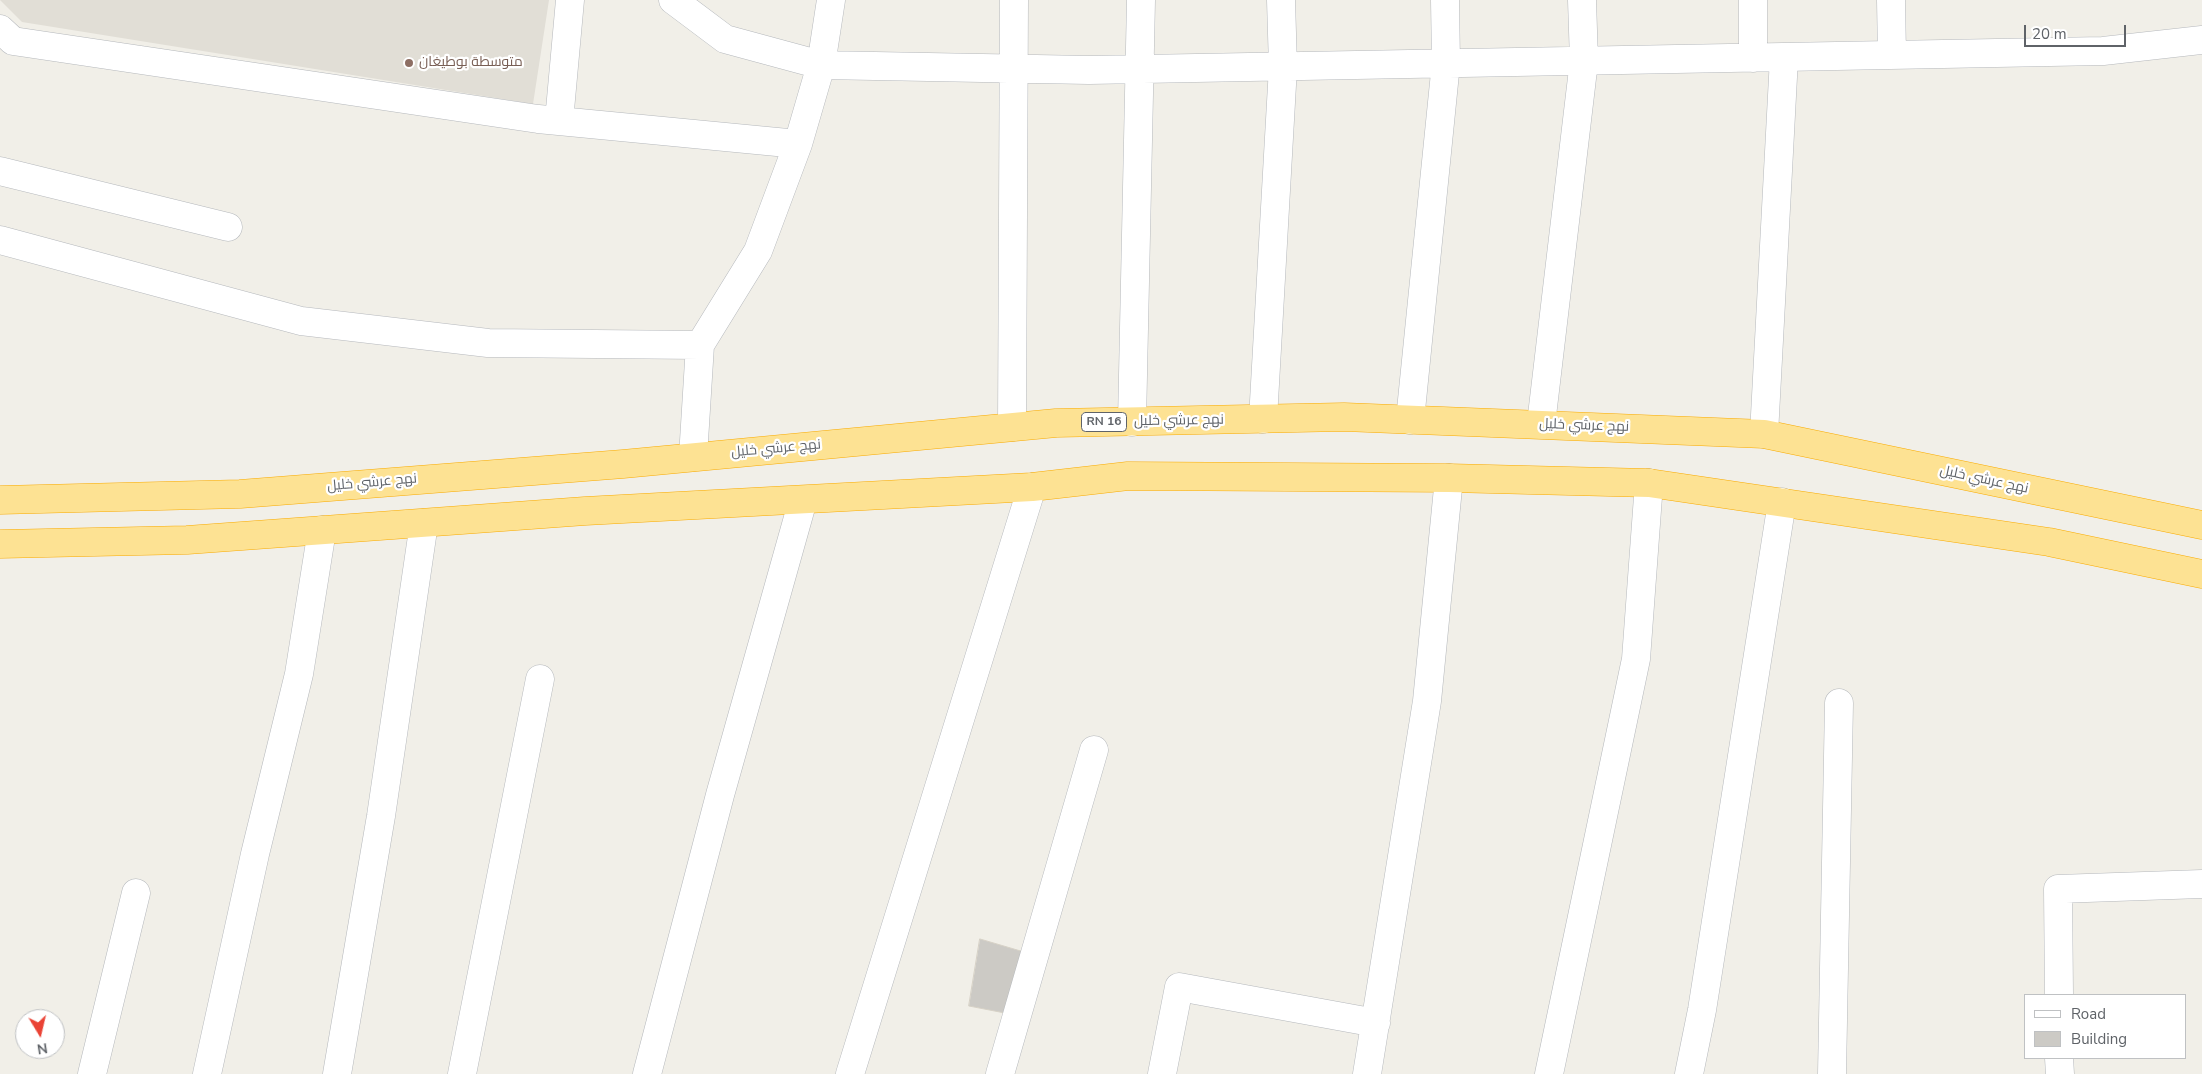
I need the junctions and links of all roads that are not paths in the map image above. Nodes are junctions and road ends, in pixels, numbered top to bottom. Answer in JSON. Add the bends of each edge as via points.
{"nodes":[{"id":1,"x":570,"y":0,"type":"edge"},
{"id":2,"x":673,"y":0,"type":"edge"},
{"id":3,"x":831,"y":0,"type":"edge"},
{"id":4,"x":1014,"y":0,"type":"edge"},
{"id":5,"x":1141,"y":0,"type":"edge"},
{"id":6,"x":1281,"y":0,"type":"edge"},
{"id":7,"x":1445,"y":0,"type":"edge"},
{"id":8,"x":1582,"y":0,"type":"edge"},
{"id":9,"x":1753,"y":0,"type":"edge"},
{"id":10,"x":1891,"y":0,"type":"edge"},
{"id":11,"x":0,"y":29,"type":"edge"},
{"id":12,"x":2202,"y":40,"type":"edge"},
{"id":13,"x":1892,"y":56,"type":"junction"},
{"id":14,"x":1753,"y":58,"type":"junction"},
{"id":15,"x":1784,"y":58,"type":"junction"},
{"id":16,"x":1584,"y":61,"type":"junction"},
{"id":17,"x":1446,"y":63,"type":"junction"},
{"id":18,"x":821,"y":65,"type":"junction"},
{"id":19,"x":1283,"y":67,"type":"junction"},
{"id":20,"x":1014,"y":69,"type":"junction"},
{"id":21,"x":1140,"y":69,"type":"junction"},
{"id":22,"x":559,"y":121,"type":"junction"},
{"id":23,"x":798,"y":144,"type":"junction"},
{"id":24,"x":0,"y":171,"type":"edge"},
{"id":25,"x":228,"y":227,"type":"dead end"},
{"id":26,"x":0,"y":240,"type":"edge"},
{"id":27,"x":700,"y":345,"type":"junction"},
{"id":28,"x":1263,"y":419,"type":"junction"},
{"id":29,"x":1410,"y":420,"type":"junction"},
{"id":30,"x":1132,"y":422,"type":"junction"},
{"id":31,"x":1541,"y":424,"type":"junction"},
{"id":32,"x":1012,"y":427,"type":"junction"},
{"id":33,"x":1764,"y":434,"type":"junction"},
{"id":34,"x":693,"y":457,"type":"junction"},
{"id":35,"x":1449,"y":478,"type":"junction"},
{"id":36,"x":1649,"y":483,"type":"junction"},
{"id":37,"x":1032,"y":487,"type":"junction"},
{"id":38,"x":0,"y":500,"type":"edge"},
{"id":39,"x":803,"y":500,"type":"junction"},
{"id":40,"x":1782,"y":502,"type":"junction"},
{"id":41,"x":424,"y":523,"type":"junction"},
{"id":42,"x":2202,"y":525,"type":"edge"},
{"id":43,"x":322,"y":530,"type":"junction"},
{"id":44,"x":0,"y":544,"type":"edge"},
{"id":45,"x":2202,"y":574,"type":"edge"},
{"id":46,"x":540,"y":679,"type":"dead end"},
{"id":47,"x":1839,"y":704,"type":"dead end"},
{"id":48,"x":1094,"y":750,"type":"dead end"},
{"id":49,"x":2202,"y":884,"type":"edge"},
{"id":50,"x":136,"y":893,"type":"dead end"},
{"id":51,"x":2059,"y":994,"type":"edge"},
{"id":52,"x":1376,"y":1023,"type":"junction"},
{"id":53,"x":2060,"y":1059,"type":"edge"},
{"id":54,"x":92,"y":1074,"type":"edge"},
{"id":55,"x":207,"y":1074,"type":"edge"},
{"id":56,"x":337,"y":1074,"type":"edge"},
{"id":57,"x":462,"y":1074,"type":"edge"},
{"id":58,"x":647,"y":1074,"type":"edge"},
{"id":59,"x":850,"y":1074,"type":"edge"},
{"id":60,"x":1000,"y":1074,"type":"edge"},
{"id":61,"x":1162,"y":1074,"type":"edge"},
{"id":62,"x":1367,"y":1074,"type":"edge"},
{"id":63,"x":1549,"y":1074,"type":"edge"},
{"id":64,"x":1689,"y":1074,"type":"edge"},
{"id":65,"x":1832,"y":1074,"type":"edge"},
{"id":66,"x":2060,"y":1074,"type":"edge"}],
"edges":[{"from":1,"to":22,"type":"street"},
{"from":2,"to":18,"type":"street","via":[[725,39]]},
{"from":3,"to":18,"type":"street"},
{"from":4,"to":20,"type":"street"},
{"from":5,"to":21,"type":"street"},
{"from":6,"to":19,"type":"street"},
{"from":7,"to":17,"type":"street"},
{"from":8,"to":16,"type":"street"},
{"from":9,"to":14,"type":"street"},
{"from":10,"to":13,"type":"street"},
{"from":11,"to":22,"type":"street","via":[[13,41]]},
{"from":12,"to":13,"type":"street","via":[[2103,51]]},
{"from":13,"to":15,"type":"street"},
{"from":14,"to":15,"type":"street"},
{"from":14,"to":16,"type":"street"},
{"from":15,"to":33,"type":"street"},
{"from":16,"to":17,"type":"street"},
{"from":16,"to":31,"type":"street"},
{"from":17,"to":19,"type":"street"},
{"from":17,"to":29,"type":"street"},
{"from":18,"to":20,"type":"street"},
{"from":18,"to":23,"type":"street"},
{"from":19,"to":21,"type":"street"},
{"from":19,"to":28,"type":"street"},
{"from":20,"to":21,"type":"street"},
{"from":20,"to":32,"type":"street"},
{"from":21,"to":30,"type":"street"},
{"from":22,"to":23,"type":"street"},
{"from":23,"to":27,"type":"street","via":[[758,251]]},
{"from":24,"to":25,"type":"street"},
{"from":26,"to":27,"type":"street","via":[[301,321],[488,343]]},
{"from":27,"to":34,"type":"street"},
{"from":28,"to":29,"type":"highway","name":"نهج عرشي خليل","number":"RN 16","via":[[1344,417]]},
{"from":28,"to":30,"type":"highway","name":"نهج عرشي خليل","number":"RN 16"},
{"from":29,"to":31,"type":"highway","name":"نهج عرشي خليل","number":"RN 16"},
{"from":30,"to":32,"type":"highway","name":"نهج عرشي خليل","number":"RN 16"},
{"from":31,"to":33,"type":"highway","name":"نهج عرشي خليل","number":"RN 16"},
{"from":32,"to":34,"type":"highway","name":"نهج عرشي خليل","number":"RN 16"},
{"from":33,"to":42,"type":"highway","name":"نهج عرشي خليل","number":"RN 16"},
{"from":34,"to":38,"type":"highway","name":"نهج عرشي خليل","number":"RN 16","via":[[240,494]]},
{"from":35,"to":36,"type":"highway"},
{"from":35,"to":37,"type":"highway","via":[[1128,476]]},
{"from":35,"to":52,"type":"street","via":[[1427,702]]},
{"from":36,"to":40,"type":"highway"},
{"from":36,"to":63,"type":"street","via":[[1636,659]]},
{"from":37,"to":39,"type":"highway"},
{"from":37,"to":59,"type":"street"},
{"from":39,"to":41,"type":"highway"},
{"from":39,"to":58,"type":"street","via":[[720,795]]},
{"from":40,"to":45,"type":"highway","via":[[2049,542]]},
{"from":40,"to":64,"type":"street","via":[[1702,1010]]},
{"from":41,"to":43,"type":"highway"},
{"from":41,"to":56,"type":"street","via":[[381,816]]},
{"from":43,"to":44,"type":"highway","via":[[187,540]]},
{"from":43,"to":55,"type":"street","via":[[299,674],[255,854]]},
{"from":46,"to":57,"type":"street"},
{"from":47,"to":65,"type":"street"},
{"from":48,"to":60,"type":"street"},
{"from":49,"to":51,"type":"street","via":[[2058,889]]},
{"from":50,"to":54,"type":"street"},
{"from":52,"to":61,"type":"street","via":[[1179,988]]},
{"from":52,"to":62,"type":"street"},
{"from":53,"to":66,"type":"street"}]}
